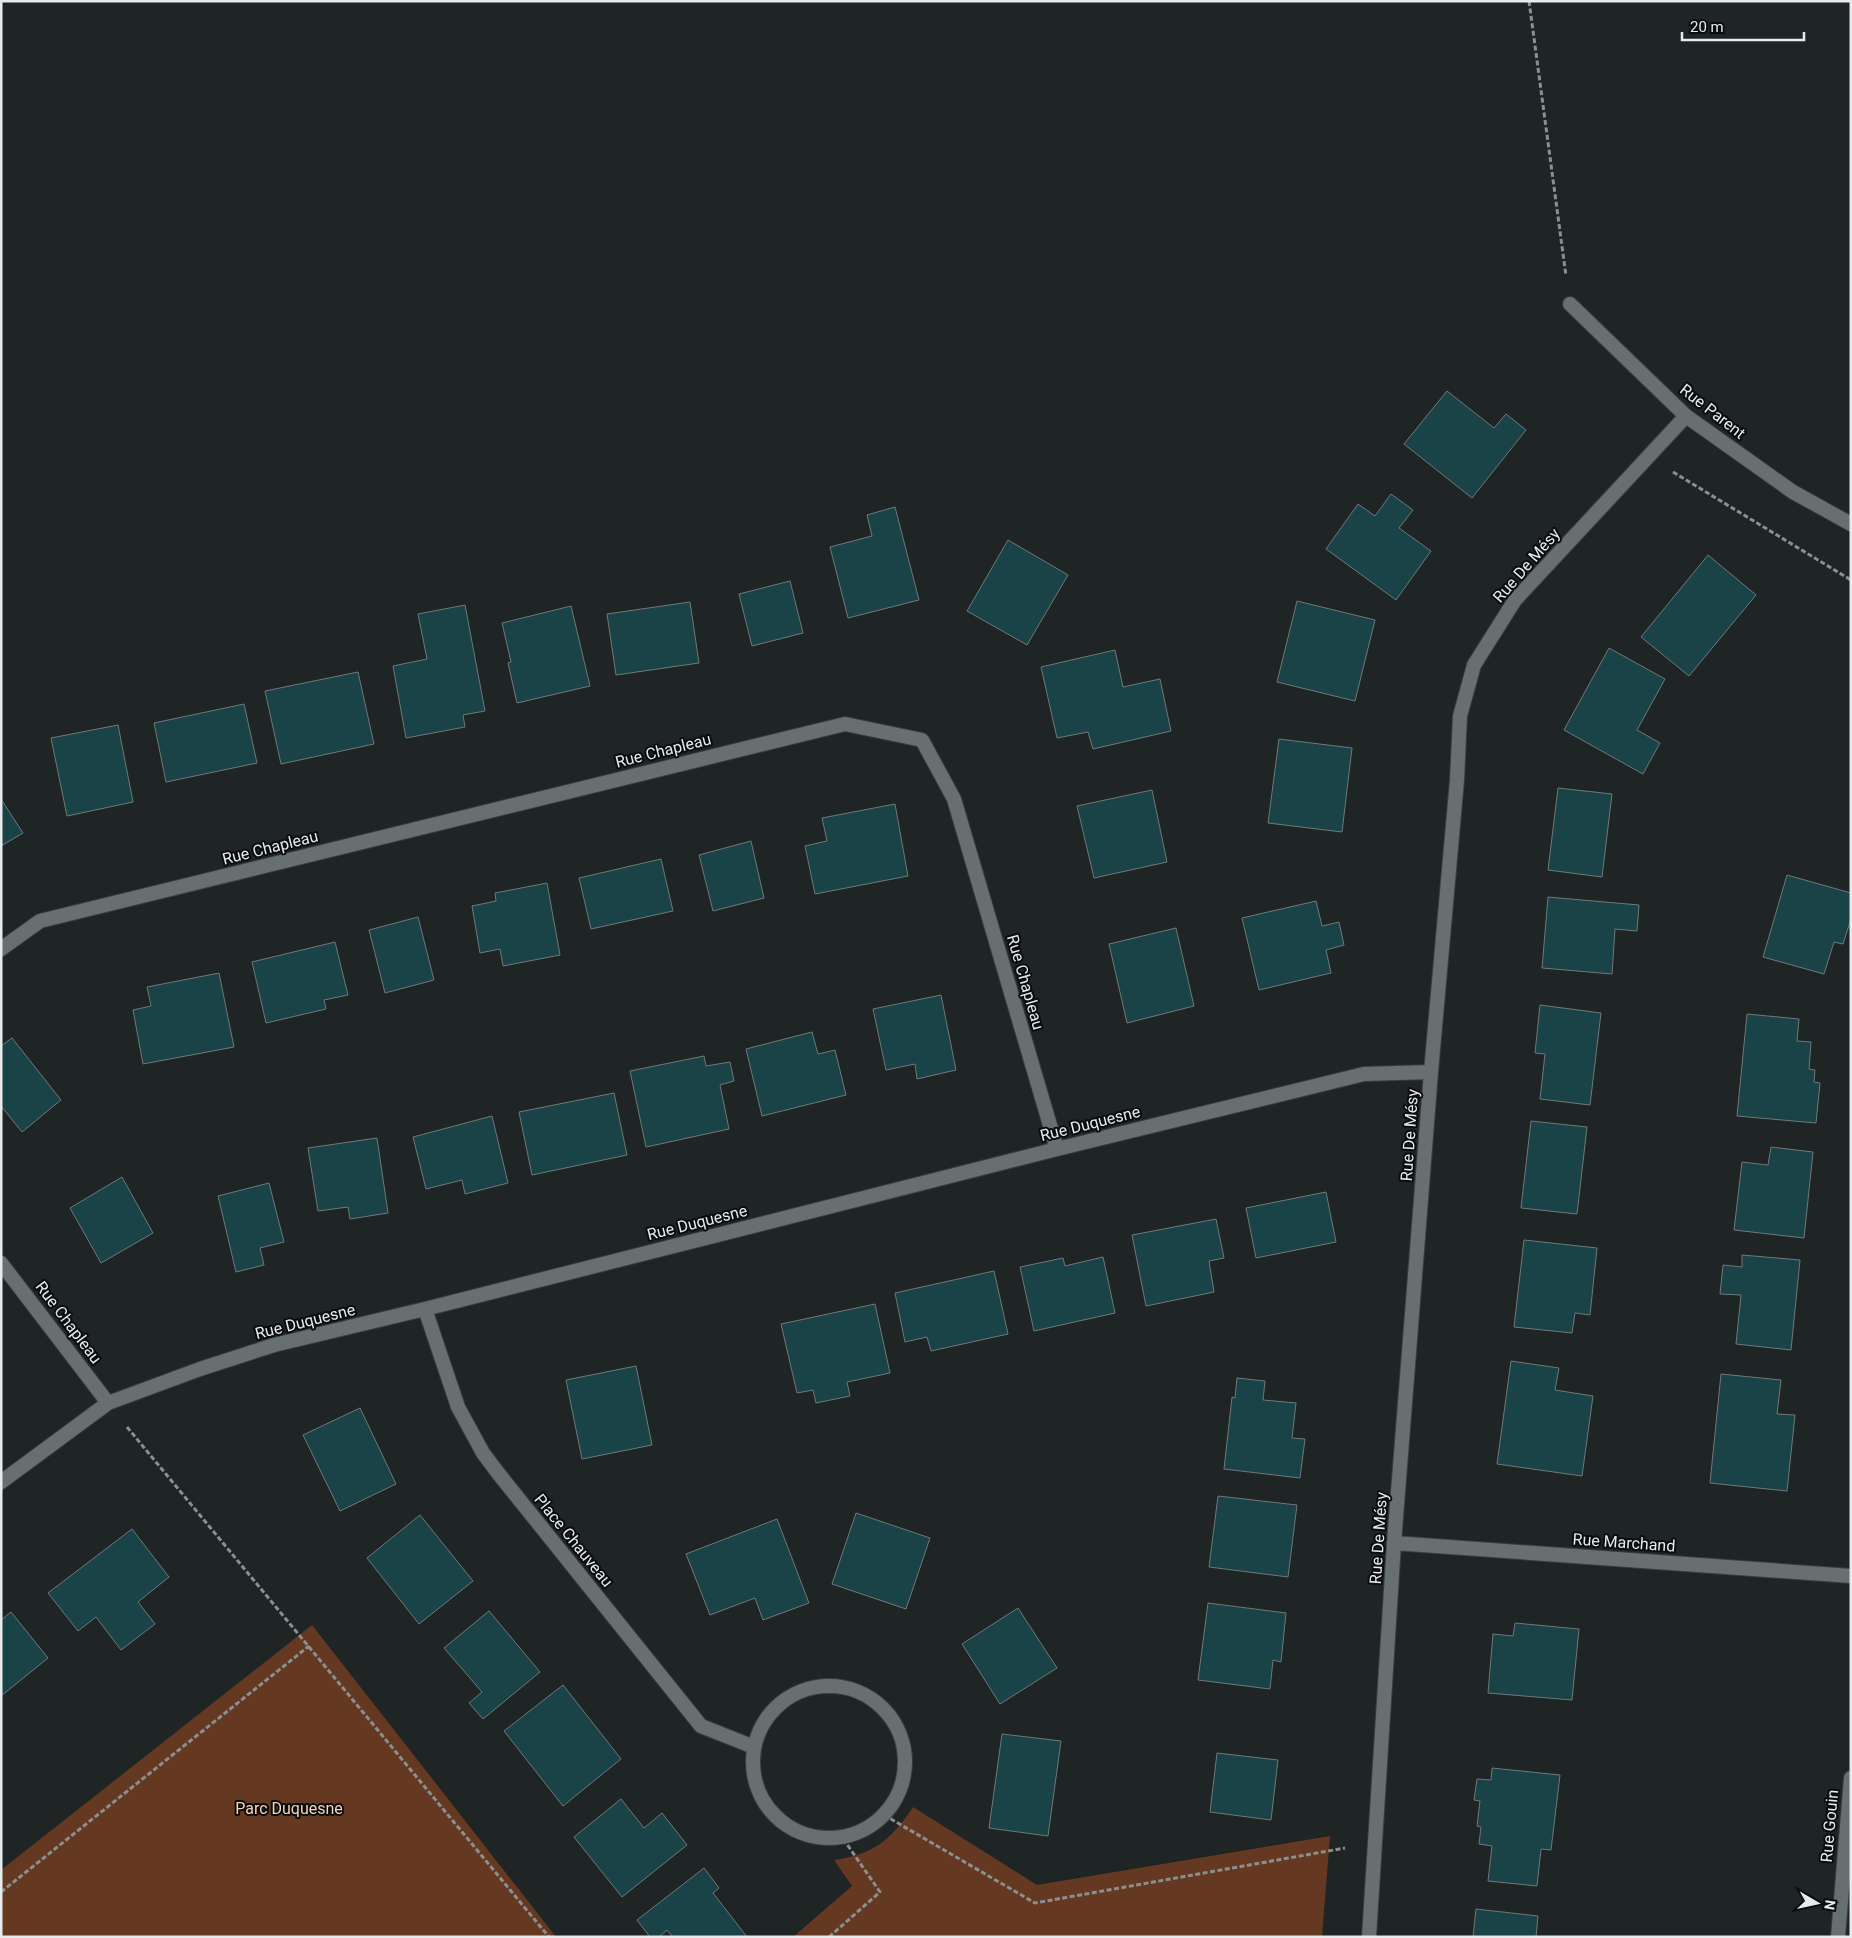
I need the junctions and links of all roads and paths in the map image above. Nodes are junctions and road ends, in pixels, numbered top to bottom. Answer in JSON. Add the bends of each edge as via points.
{"nodes":[{"id":1,"x":1529,"y":1,"type":"edge"},
{"id":2,"x":1570,"y":304,"type":"joint"},
{"id":3,"x":1686,"y":416,"type":"junction"},
{"id":4,"x":1649,"y":458,"type":"junction"},
{"id":5,"x":1851,"y":524,"type":"edge"},
{"id":6,"x":1851,"y":580,"type":"edge"},
{"id":7,"x":1,"y":949,"type":"edge"},
{"id":8,"x":1431,"y":1072,"type":"junction"},
{"id":9,"x":1057,"y":1149,"type":"junction"},
{"id":10,"x":1,"y":1263,"type":"edge"},
{"id":11,"x":425,"y":1309,"type":"junction"},
{"id":12,"x":108,"y":1403,"type":"junction"},
{"id":13,"x":1,"y":1482,"type":"edge"},
{"id":14,"x":1394,"y":1543,"type":"junction"},
{"id":15,"x":1851,"y":1576,"type":"edge"},
{"id":16,"x":309,"y":1646,"type":"junction"},
{"id":17,"x":754,"y":1747,"type":"junction"},
{"id":18,"x":1851,"y":1778,"type":"edge"},
{"id":19,"x":884,"y":1815,"type":"junction"},
{"id":20,"x":842,"y":1837,"type":"junction"},
{"id":21,"x":1375,"y":1843,"type":"junction"},
{"id":22,"x":1,"y":1892,"type":"edge"},
{"id":23,"x":549,"y":1937,"type":"edge"},
{"id":24,"x":829,"y":1937,"type":"edge"},
{"id":25,"x":1369,"y":1937,"type":"edge"},
{"id":26,"x":1838,"y":1937,"type":"edge"}],
"edges":[{"from":1,"to":2,"type":"path"},
{"from":2,"to":3,"type":"street","name":"Rue Parent"},
{"from":3,"to":4,"type":"street","name":"Rue De Mésy"},
{"from":3,"to":5,"type":"street","name":"Rue Parent","via":[[1793,492]]},
{"from":4,"to":6,"type":"path"},
{"from":4,"to":8,"type":"street","name":"Rue De Mésy","via":[[1515,600],[1474,665],[1460,716]]},
{"from":7,"to":9,"type":"street","name":"Rue Chapleau","via":[[40,922],[845,724],[922,740],[954,799]]},
{"from":8,"to":9,"type":"street","name":"Rue Duquesne","via":[[1364,1074]]},
{"from":8,"to":14,"type":"street","name":"Rue De Mésy"},
{"from":9,"to":11,"type":"street","name":"Rue Duquesne"},
{"from":10,"to":12,"type":"street","name":"Rue Chapleau"},
{"from":11,"to":12,"type":"street","name":"Rue Duquesne","via":[[274,1345]]},
{"from":11,"to":17,"type":"street","name":"Place Chauveau","via":[[458,1407],[498,1474],[701,1726]]},
{"from":12,"to":13,"type":"street","name":"Rue Duquesne"},
{"from":12,"to":16,"type":"path"},
{"from":14,"to":15,"type":"street","name":"Rue Marchand"},
{"from":14,"to":21,"type":"street","name":"Rue De Mésy"},
{"from":16,"to":22,"type":"path"},
{"from":16,"to":23,"type":"path"},
{"from":17,"to":19,"type":"street","via":[[763,1723],[780,1703],[802,1690],[828,1686],[854,1690],[876,1702],[894,1721],[904,1746],[904,1771],[897,1796]]},
{"from":17,"to":20,"type":"street","via":[[753,1772],[760,1795],[774,1815],[794,1830],[817,1838]]},
{"from":18,"to":26,"type":"street","name":"Rue Gouin"},
{"from":19,"to":20,"type":"street","via":[[866,1829]]},
{"from":19,"to":21,"type":"path","via":[[1035,1903]]},
{"from":20,"to":24,"type":"path","via":[[880,1892]]},
{"from":21,"to":25,"type":"street","name":"Rue De Mésy"}]}
